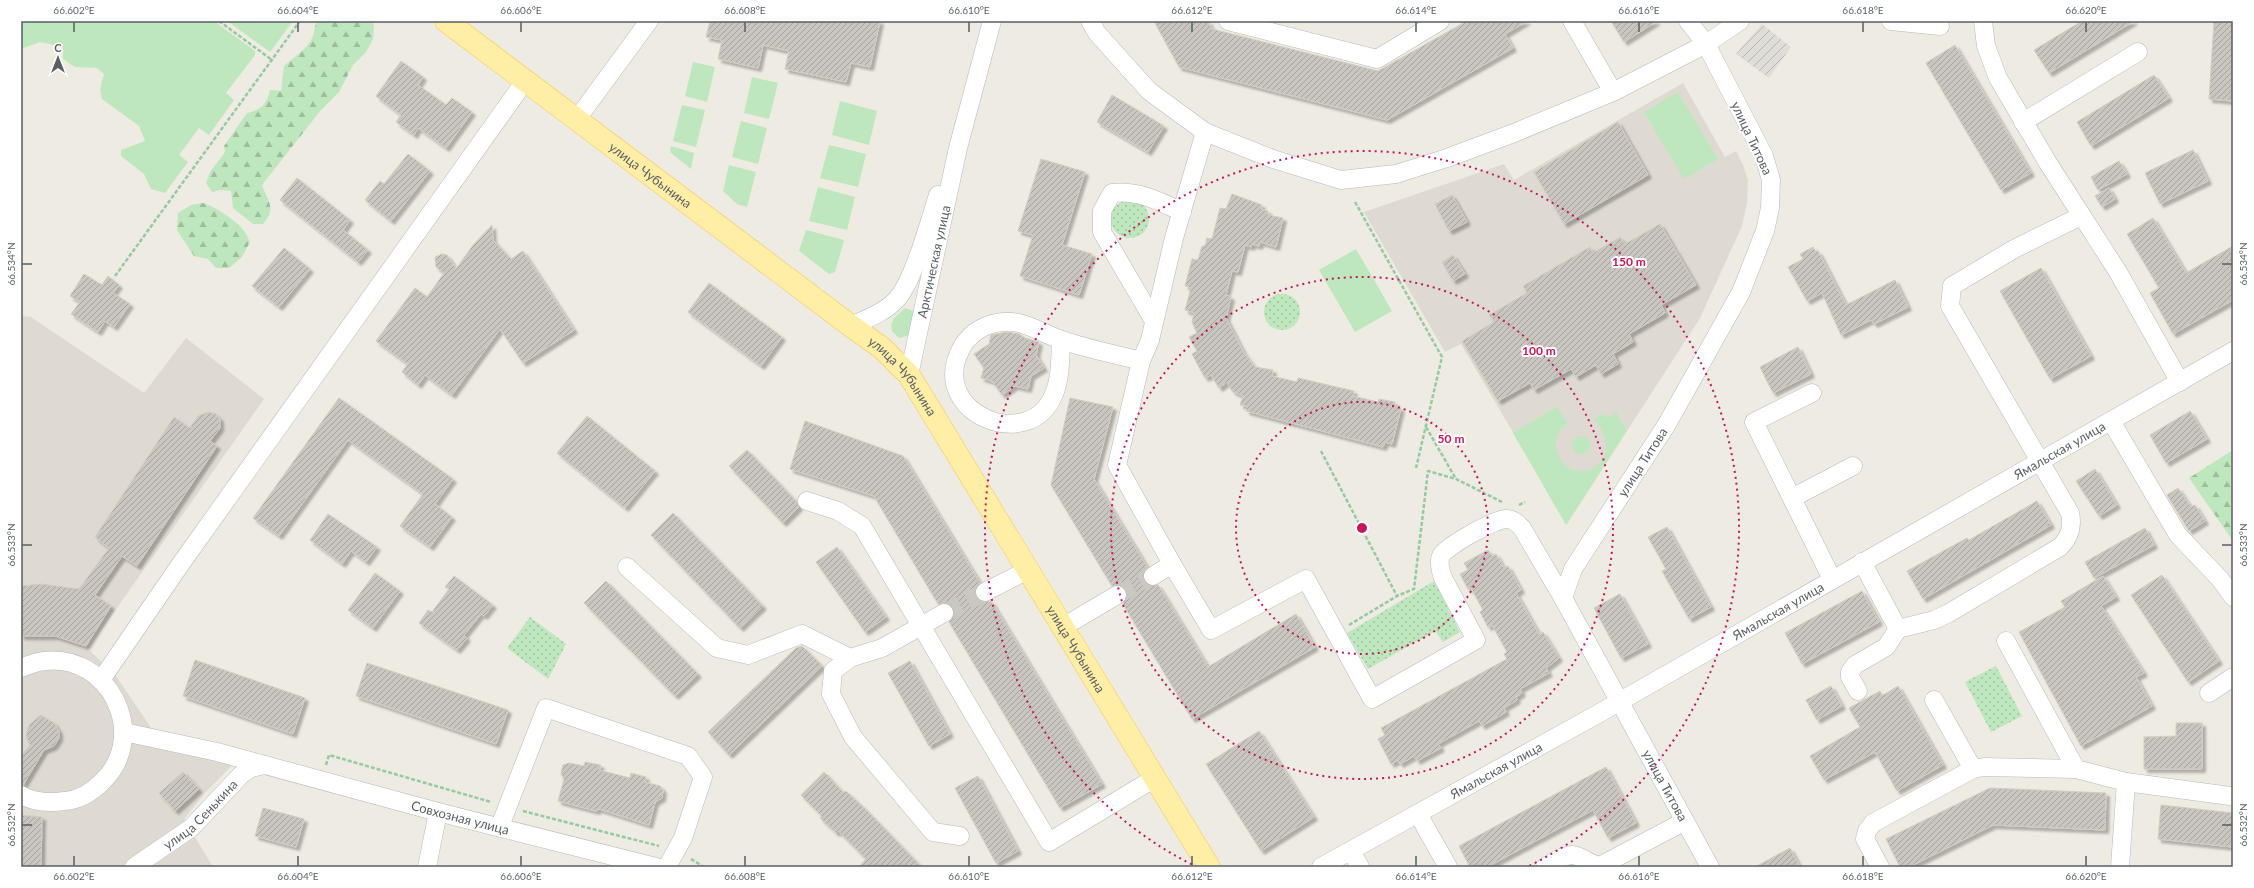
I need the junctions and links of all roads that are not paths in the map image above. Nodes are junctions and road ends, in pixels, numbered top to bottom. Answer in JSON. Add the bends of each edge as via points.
{"nodes":[{"id":1,"x":446,"y":21,"type":"edge"},
{"id":2,"x":649,"y":21,"type":"edge"},
{"id":3,"x":992,"y":21,"type":"edge"},
{"id":4,"x":1090,"y":21,"type":"edge"},
{"id":5,"x":1228,"y":21,"type":"edge"},
{"id":6,"x":1440,"y":21,"type":"edge"},
{"id":7,"x":1572,"y":21,"type":"edge"},
{"id":8,"x":1688,"y":21,"type":"edge"},
{"id":9,"x":1740,"y":21,"type":"edge"},
{"id":10,"x":1891,"y":21,"type":"edge"},
{"id":11,"x":1983,"y":21,"type":"edge"},
{"id":12,"x":1940,"y":26,"type":"dead end"},
{"id":13,"x":1706,"y":44,"type":"junction"},
{"id":14,"x":2138,"y":52,"type":"dead end"},
{"id":15,"x":525,"y":81,"type":"junction"},
{"id":16,"x":1613,"y":92,"type":"junction"},
{"id":17,"x":577,"y":119,"type":"junction"},
{"id":18,"x":2023,"y":122,"type":"junction"},
{"id":19,"x":1205,"y":132,"type":"junction"},
{"id":20,"x":958,"y":148,"type":"junction"},
{"id":21,"x":1182,"y":212,"type":"junction"},
{"id":22,"x":2081,"y":216,"type":"junction"},
{"id":23,"x":1154,"y":321,"type":"junction"},
{"id":24,"x":851,"y":326,"type":"junction"},
{"id":25,"x":1061,"y":340,"type":"junction"},
{"id":26,"x":2233,"y":351,"type":"edge"},
{"id":27,"x":1141,"y":361,"type":"junction"},
{"id":28,"x":908,"y":374,"type":"junction"},
{"id":29,"x":2180,"y":382,"type":"junction"},
{"id":30,"x":1812,"y":393,"type":"dead end"},
{"id":31,"x":2110,"y":421,"type":"junction"},
{"id":32,"x":2040,"y":461,"type":"junction"},
{"id":33,"x":1853,"y":466,"type":"dead end"},
{"id":34,"x":1792,"y":498,"type":"junction"},
{"id":35,"x":807,"y":501,"type":"dead end"},
{"id":36,"x":1862,"y":562,"type":"junction"},
{"id":37,"x":1172,"y":564,"type":"junction"},
{"id":38,"x":627,"y":567,"type":"dead end"},
{"id":39,"x":1028,"y":570,"type":"junction"},
{"id":40,"x":1152,"y":576,"type":"tunnel mouth"},
{"id":41,"x":1832,"y":579,"type":"junction"},
{"id":42,"x":985,"y":592,"type":"tunnel mouth"},
{"id":43,"x":1117,"y":595,"type":"tunnel mouth"},
{"id":44,"x":2233,"y":597,"type":"edge"},
{"id":45,"x":1563,"y":598,"type":"junction"},
{"id":46,"x":944,"y":613,"type":"tunnel mouth"},
{"id":47,"x":920,"y":625,"type":"junction"},
{"id":48,"x":1063,"y":627,"type":"junction"},
{"id":49,"x":1898,"y":628,"type":"junction"},
{"id":50,"x":2006,"y":641,"type":"dead end"},
{"id":51,"x":850,"y":658,"type":"junction"},
{"id":52,"x":21,"y":668,"type":"edge"},
{"id":53,"x":2233,"y":677,"type":"edge"},
{"id":54,"x":101,"y":680,"type":"junction"},
{"id":55,"x":1858,"y":691,"type":"dead end"},
{"id":56,"x":2209,"y":693,"type":"dead end"},
{"id":57,"x":1934,"y":700,"type":"dead end"},
{"id":58,"x":1619,"y":702,"type":"junction"},
{"id":59,"x":124,"y":732,"type":"junction"},
{"id":60,"x":265,"y":765,"type":"junction"},
{"id":61,"x":1973,"y":769,"type":"junction"},
{"id":62,"x":2076,"y":769,"type":"junction"},
{"id":63,"x":1155,"y":778,"type":"junction"},
{"id":64,"x":2126,"y":782,"type":"junction"},
{"id":65,"x":21,"y":795,"type":"edge"},
{"id":66,"x":2230,"y":796,"type":"dead end"},
{"id":67,"x":438,"y":812,"type":"junction"},
{"id":68,"x":1418,"y":814,"type":"junction"},
{"id":69,"x":1685,"y":821,"type":"junction"},
{"id":70,"x":500,"y":826,"type":"junction"},
{"id":71,"x":960,"y":836,"type":"dead end"},
{"id":72,"x":1350,"y":851,"type":"junction"},
{"id":73,"x":611,"y":861,"type":"edge"},
{"id":74,"x":1552,"y":866,"type":"edge"},
{"id":75,"x":1599,"y":866,"type":"edge"},
{"id":76,"x":134,"y":867,"type":"edge"},
{"id":77,"x":427,"y":867,"type":"edge"},
{"id":78,"x":656,"y":867,"type":"edge"},
{"id":79,"x":668,"y":867,"type":"edge"},
{"id":80,"x":1209,"y":867,"type":"edge"},
{"id":81,"x":1321,"y":867,"type":"edge"},
{"id":82,"x":1360,"y":867,"type":"edge"},
{"id":83,"x":1448,"y":867,"type":"edge"},
{"id":84,"x":1710,"y":867,"type":"edge"},
{"id":85,"x":1880,"y":867,"type":"edge"},
{"id":86,"x":2120,"y":867,"type":"edge"}],
"edges":[{"from":1,"to":15,"type":"main road","name":"улица Чубынина"},
{"from":2,"to":17,"type":"street"},
{"from":3,"to":20,"type":"street","name":"Арктическая улица"},
{"from":4,"to":19,"type":"street","via":[[1097,33],[1150,91]]},
{"from":5,"to":6,"type":"street","via":[[1377,59]]},
{"from":7,"to":16,"type":"street"},
{"from":8,"to":13,"type":"street","name":"улица Титова"},
{"from":9,"to":13,"type":"street"},
{"from":10,"to":12,"type":"street"},
{"from":11,"to":18,"type":"street","via":[[1990,62]]},
{"from":13,"to":16,"type":"street"},
{"from":13,"to":45,"type":"street","name":"улица Титова","via":[[1764,156],[1772,180],[1770,208],[1741,292],[1667,424],[1573,569]]},
{"from":14,"to":18,"type":"street"},
{"from":15,"to":17,"type":"main road","name":"улица Чубынина"},
{"from":15,"to":54,"type":"street","via":[[402,242]]},
{"from":16,"to":19,"type":"street","via":[[1447,158],[1396,174],[1341,180],[1272,160]]},
{"from":17,"to":24,"type":"main road","name":"улица Чубынина"},
{"from":18,"to":22,"type":"street"},
{"from":19,"to":21,"type":"street"},
{"from":20,"to":24,"type":"street","name":"Арктическая улица","via":[[939,192],[919,254],[897,300],[881,312]]},
{"from":20,"to":28,"type":"street","name":"Арктическая улица"},
{"from":21,"to":23,"type":"street"},
{"from":21,"to":23,"type":"street","via":[[1143,194],[1124,192],[1112,193],[1102,210],[1102,232]]},
{"from":22,"to":29,"type":"street","via":[[2118,272]]},
{"from":22,"to":32,"type":"street","via":[[2014,250],[1952,286],[1950,306]]},
{"from":23,"to":27,"type":"street","via":[[1150,340]]},
{"from":24,"to":28,"type":"main road","name":"улица Чубынина","via":[[882,348]]},
{"from":25,"to":25,"type":"street","via":[[1030,325],[1012,322],[996,323],[978,330],[965,340],[956,357],[954,372],[957,388],[964,403],[980,417],[1007,425],[1026,421],[1038,415],[1054,395],[1060,368]]},
{"from":25,"to":27,"type":"street"},
{"from":26,"to":29,"type":"street","name":"Ямальская улица"},
{"from":27,"to":37,"type":"street","via":[[1116,465]]},
{"from":28,"to":39,"type":"main road","name":"улица Чубынина"},
{"from":29,"to":31,"type":"street","name":"Ямальская улица"},
{"from":30,"to":34,"type":"street","via":[[1754,422]]},
{"from":31,"to":32,"type":"street","name":"Ямальская улица"},
{"from":31,"to":44,"type":"street","via":[[2178,535],[2220,579]]},
{"from":32,"to":36,"type":"street","name":"Ямальская улица"},
{"from":32,"to":49,"type":"street","via":[[2070,513],[2071,530],[2065,542],[1949,613],[1934,620]]},
{"from":33,"to":34,"type":"street"},
{"from":34,"to":41,"type":"street"},
{"from":35,"to":47,"type":"street","via":[[838,511],[862,526]]},
{"from":36,"to":41,"type":"street","name":"Ямальская улица"},
{"from":36,"to":49,"type":"street"},
{"from":37,"to":40,"type":"street"},
{"from":37,"to":45,"type":"street","via":[[1211,630],[1306,580],[1372,699],[1476,640],[1442,578],[1441,556],[1450,547],[1492,523],[1505,519],[1514,521],[1522,528]]},
{"from":38,"to":51,"type":"street","via":[[717,648],[748,655],[802,634]]},
{"from":39,"to":42,"type":"street"},
{"from":39,"to":48,"type":"main road","name":"улица Чубынина"},
{"from":41,"to":58,"type":"street","name":"Ямальская улица"},
{"from":43,"to":48,"type":"street"},
{"from":45,"to":58,"type":"street","name":"улица Титова"},
{"from":46,"to":47,"type":"street"},
{"from":47,"to":51,"type":"street","via":[[882,648]]},
{"from":47,"to":63,"type":"street","via":[[1049,842]]},
{"from":48,"to":63,"type":"main road","name":"улица Чубынина"},
{"from":49,"to":55,"type":"street","via":[[1886,647],[1856,665],[1850,672]]},
{"from":50,"to":62,"type":"street"},
{"from":51,"to":71,"type":"street","via":[[833,671],[831,694],[852,737],[933,832]]},
{"from":52,"to":54,"type":"street","via":[[44,661],[68,662],[91,671]]},
{"from":53,"to":56,"type":"street"},
{"from":54,"to":59,"type":"street","via":[[109,687],[120,708]]},
{"from":57,"to":61,"type":"street"},
{"from":58,"to":68,"type":"street","name":"Ямальская улица"},
{"from":58,"to":69,"type":"street","name":"улица Титова"},
{"from":59,"to":60,"type":"street","name":"Совхозная улица"},
{"from":59,"to":65,"type":"street","via":[[120,755],[110,775],[93,791],[72,800],[50,803]]},
{"from":60,"to":67,"type":"street","name":"Совхозная улица"},
{"from":60,"to":76,"type":"street","name":"улица Сенькина","via":[[251,768],[241,775],[191,828]]},
{"from":61,"to":62,"type":"street","via":[[1994,766]]},
{"from":61,"to":85,"type":"street","via":[[1873,823],[1865,839]]},
{"from":62,"to":64,"type":"street"},
{"from":63,"to":80,"type":"main road","name":"улица Чубынина"},
{"from":64,"to":66,"type":"street"},
{"from":64,"to":86,"type":"street"},
{"from":67,"to":70,"type":"street","name":"Совхозная улица"},
{"from":67,"to":77,"type":"street"},
{"from":68,"to":72,"type":"street","name":"Ямальская улица"},
{"from":68,"to":83,"type":"street"},
{"from":69,"to":75,"type":"street"},
{"from":69,"to":84,"type":"street","name":"улица Титова"},
{"from":70,"to":73,"type":"street","name":"Совхозная улица"},
{"from":70,"to":79,"type":"street","via":[[546,708],[688,756],[702,777],[683,838]]},
{"from":72,"to":81,"type":"street","name":"Ямальская улица"},
{"from":72,"to":82,"type":"street"},
{"from":73,"to":78,"type":"street","name":"Совхозная улица"},
{"from":74,"to":75,"type":"street","via":[[1567,855],[1576,855],[1592,865]]}]}
